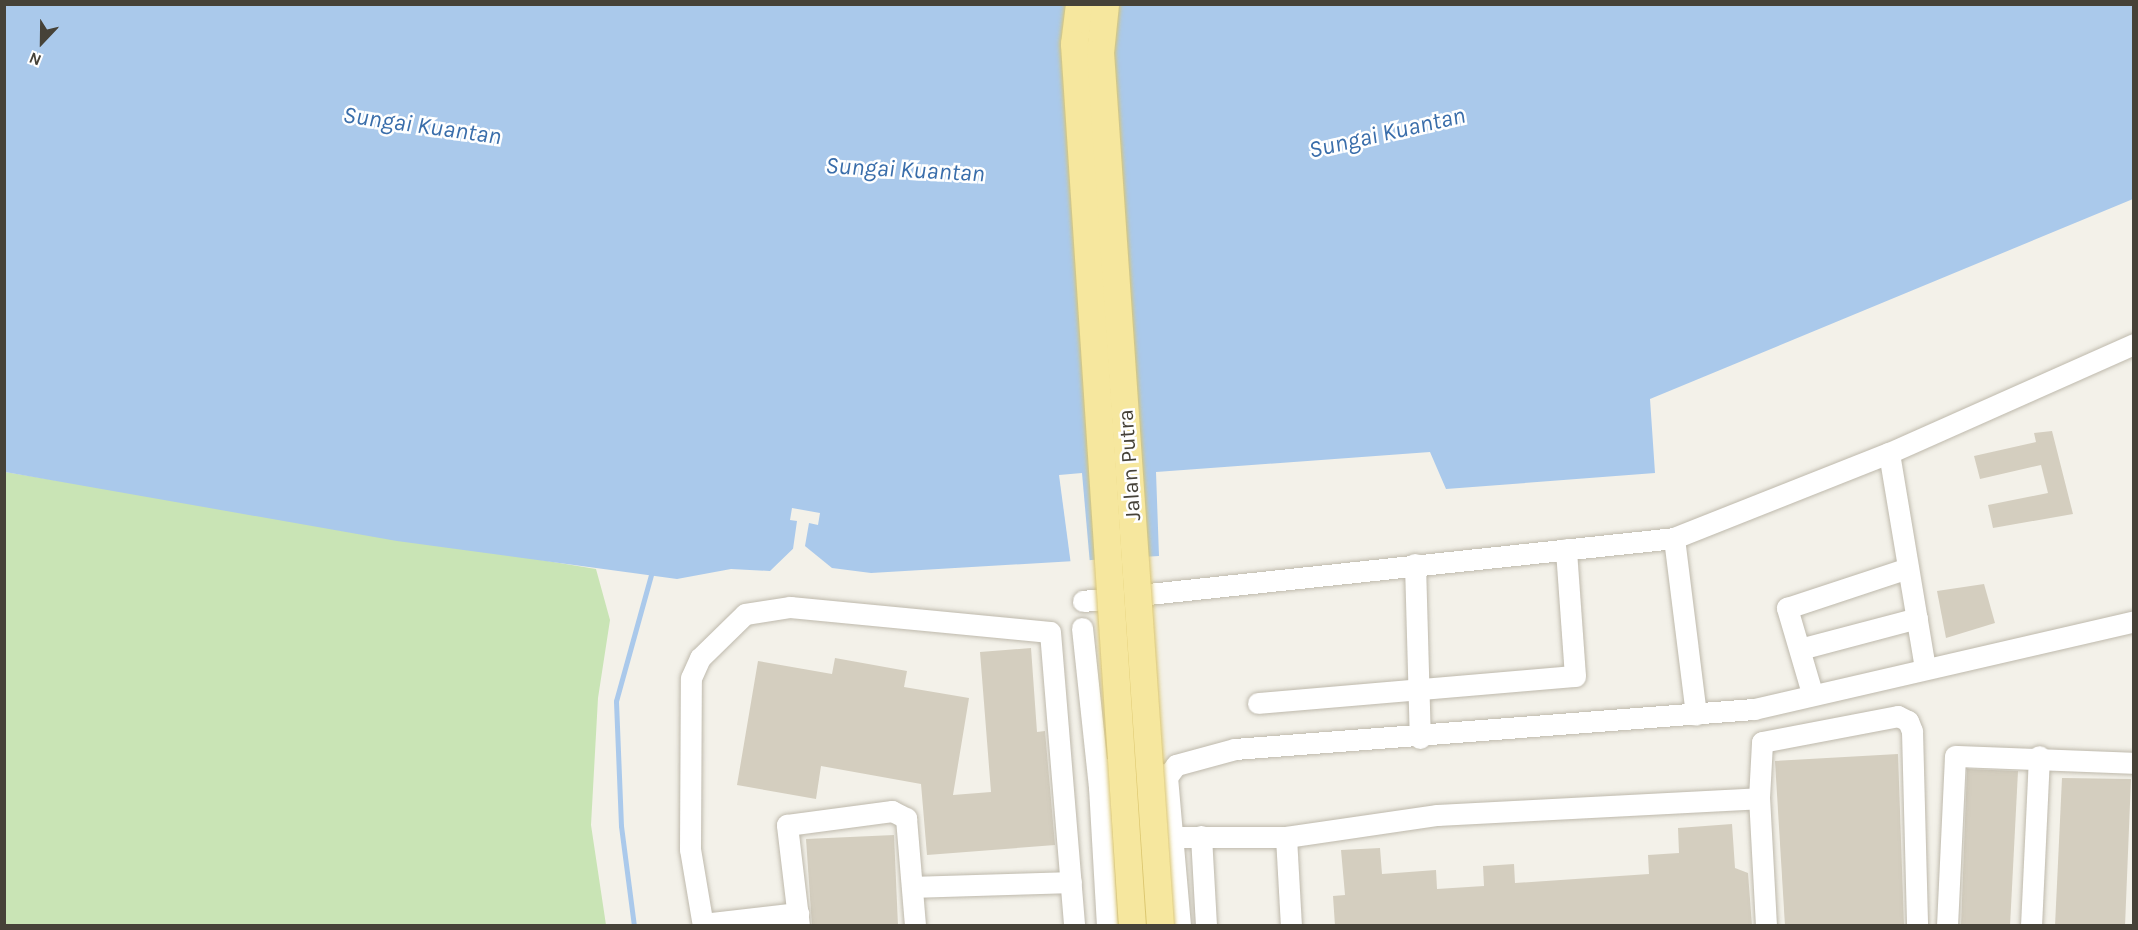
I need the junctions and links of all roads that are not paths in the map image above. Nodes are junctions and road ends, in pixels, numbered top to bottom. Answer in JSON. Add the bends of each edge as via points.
{"nodes":[{"id":1,"x":1078,"y":4,"type":"edge"},
{"id":2,"x":1105,"y":4,"type":"edge"},
{"id":3,"x":2133,"y":344,"type":"edge"},
{"id":4,"x":1889,"y":453,"type":"junction"},
{"id":5,"x":1674,"y":538,"type":"junction"},
{"id":6,"x":1566,"y":549,"type":"junction"},
{"id":7,"x":1416,"y":564,"type":"junction"},
{"id":8,"x":1908,"y":568,"type":"junction"},
{"id":9,"x":1917,"y":618,"type":"junction"},
{"id":10,"x":2133,"y":621,"type":"edge"},
{"id":11,"x":1050,"y":632,"type":"junction"},
{"id":12,"x":1082,"y":636,"type":"junction"},
{"id":13,"x":1800,"y":649,"type":"junction"},
{"id":14,"x":1924,"y":667,"type":"junction"},
{"id":15,"x":1418,"y":691,"type":"junction"},
{"id":16,"x":1812,"y":693,"type":"junction"},
{"id":17,"x":1258,"y":703,"type":"dead end"},
{"id":18,"x":1696,"y":716,"type":"junction"},
{"id":19,"x":1089,"y":724,"type":"junction"},
{"id":20,"x":1420,"y":738,"type":"junction"},
{"id":21,"x":2039,"y":756,"type":"junction"},
{"id":22,"x":2133,"y":763,"type":"edge"},
{"id":23,"x":1116,"y":765,"type":"junction"},
{"id":24,"x":1167,"y":777,"type":"junction"},
{"id":25,"x":1099,"y":787,"type":"junction"},
{"id":26,"x":1759,"y":798,"type":"junction"},
{"id":27,"x":1201,"y":836,"type":"junction"},
{"id":28,"x":1173,"y":837,"type":"junction"},
{"id":29,"x":1286,"y":837,"type":"junction"},
{"id":30,"x":1071,"y":882,"type":"junction"},
{"id":31,"x":912,"y":887,"type":"junction"},
{"id":32,"x":798,"y":919,"type":"edge"},
{"id":33,"x":703,"y":925,"type":"edge"},
{"id":34,"x":915,"y":926,"type":"edge"},
{"id":35,"x":1074,"y":926,"type":"edge"},
{"id":36,"x":1107,"y":926,"type":"edge"},
{"id":37,"x":1132,"y":926,"type":"edge"},
{"id":38,"x":1160,"y":926,"type":"edge"},
{"id":39,"x":1180,"y":926,"type":"edge"},
{"id":40,"x":1206,"y":926,"type":"edge"},
{"id":41,"x":1291,"y":926,"type":"edge"},
{"id":42,"x":1766,"y":926,"type":"edge"},
{"id":43,"x":1917,"y":926,"type":"edge"},
{"id":44,"x":1947,"y":926,"type":"edge"},
{"id":45,"x":2031,"y":926,"type":"edge"}],
"edges":[{"from":1,"to":37,"type":"main road","name":"Jalan Putra","bridge":true,"via":[[1074,44]]},
{"from":2,"to":38,"type":"main road","name":"Jalan Putra","bridge":true,"via":[[1100,52]]},
{"from":3,"to":4,"type":"street"},
{"from":4,"to":5,"type":"street"},
{"from":4,"to":8,"type":"street"},
{"from":5,"to":6,"type":"street"},
{"from":5,"to":18,"type":"street"},
{"from":6,"to":7,"type":"street"},
{"from":6,"to":15,"type":"street","via":[[1575,676]]},
{"from":7,"to":12,"type":"street","via":[[1083,596]]},
{"from":7,"to":15,"type":"street"},
{"from":8,"to":9,"type":"street"},
{"from":8,"to":13,"type":"street","via":[[1787,608]]},
{"from":9,"to":13,"type":"street"},
{"from":9,"to":14,"type":"street"},
{"from":10,"to":14,"type":"street"},
{"from":11,"to":12,"type":"street"},
{"from":11,"to":30,"type":"street"},
{"from":11,"to":33,"type":"street","via":[[790,607],[744,614],[700,658],[691,678],[690,849]]},
{"from":12,"to":19,"type":"street"},
{"from":13,"to":16,"type":"street"},
{"from":14,"to":16,"type":"street"},
{"from":15,"to":17,"type":"street"},
{"from":15,"to":20,"type":"street"},
{"from":16,"to":18,"type":"street","via":[[1755,709]]},
{"from":18,"to":20,"type":"street"},
{"from":19,"to":23,"type":"street"},
{"from":19,"to":25,"type":"street"},
{"from":20,"to":24,"type":"street","via":[[1235,749],[1176,765]]},
{"from":21,"to":22,"type":"street"},
{"from":21,"to":44,"type":"street","via":[[1955,756]]},
{"from":21,"to":45,"type":"street"},
{"from":23,"to":24,"type":"street","via":[[1144,762]]},
{"from":23,"to":25,"type":"street"},
{"from":24,"to":28,"type":"street"},
{"from":25,"to":36,"type":"street"},
{"from":26,"to":29,"type":"street","via":[[1437,815]]},
{"from":26,"to":42,"type":"street"},
{"from":26,"to":43,"type":"street","via":[[1762,742],[1898,716],[1908,721]]},
{"from":27,"to":28,"type":"street"},
{"from":27,"to":29,"type":"street"},
{"from":27,"to":40,"type":"street"},
{"from":28,"to":39,"type":"street"},
{"from":29,"to":41,"type":"street"},
{"from":30,"to":31,"type":"street"},
{"from":30,"to":35,"type":"street"},
{"from":31,"to":32,"type":"street","via":[[902,813],[787,825]]},
{"from":31,"to":34,"type":"street"},
{"from":32,"to":33,"type":"street"}]}
